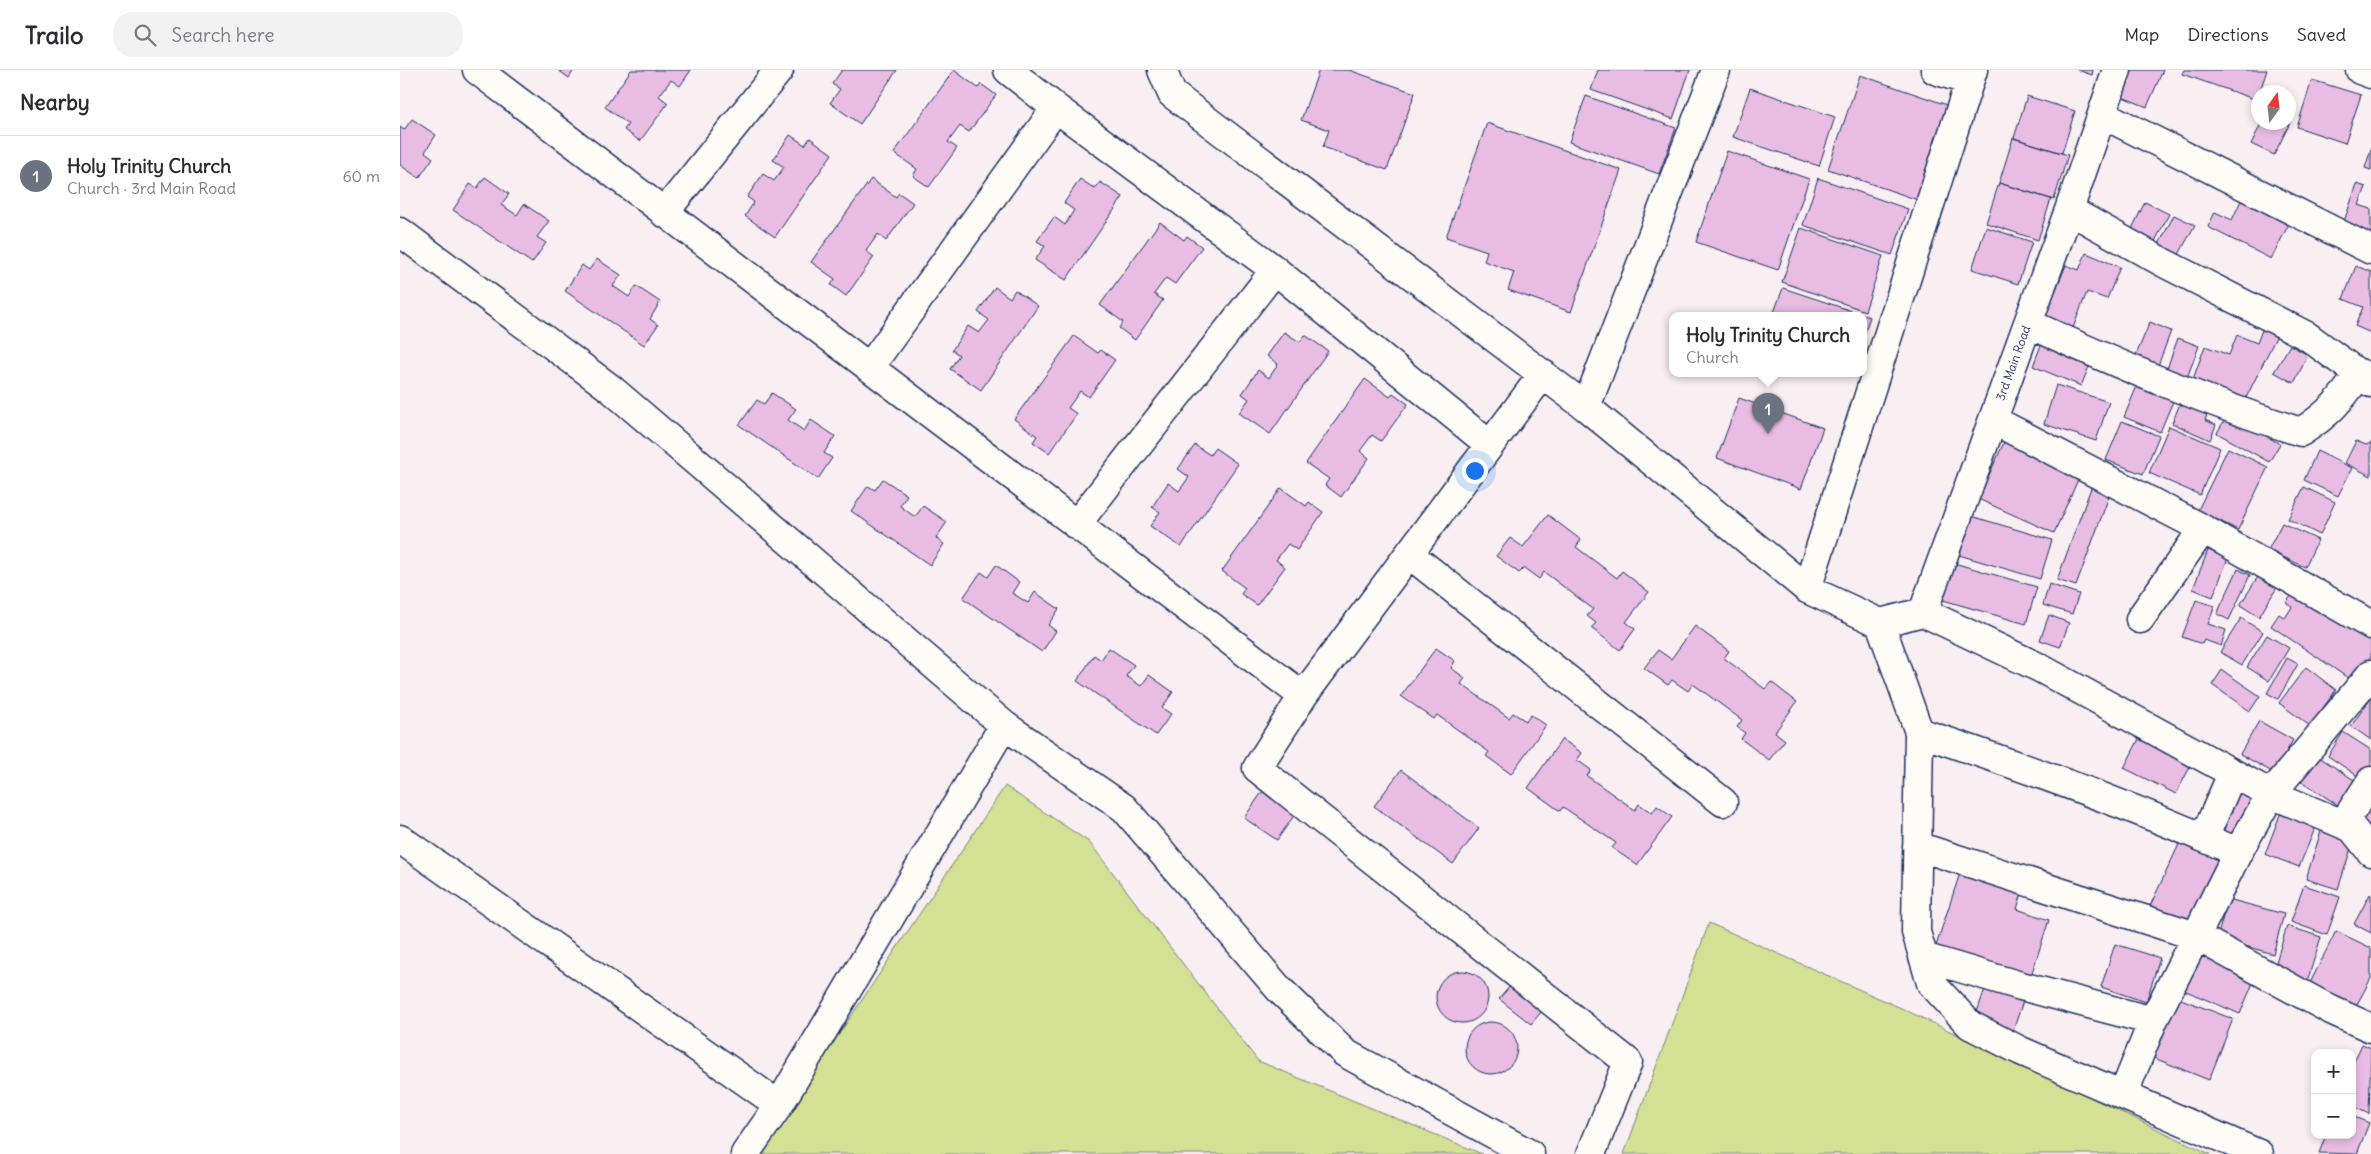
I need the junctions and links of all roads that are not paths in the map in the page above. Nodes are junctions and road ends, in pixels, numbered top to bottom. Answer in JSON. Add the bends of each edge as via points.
{"nodes":[{"id":1,"x":477,"y":70,"type":"edge"},
{"id":2,"x":779,"y":70,"type":"edge"},
{"id":3,"x":1008,"y":70,"type":"edge"},
{"id":4,"x":1162,"y":70,"type":"edge"},
{"id":5,"x":1716,"y":70,"type":"edge"},
{"id":6,"x":1935,"y":70,"type":"edge"},
{"id":7,"x":2117,"y":70,"type":"edge"},
{"id":8,"x":2360,"y":70,"type":"edge"},
{"id":9,"x":2371,"y":74,"type":"edge"},
{"id":10,"x":1971,"y":75,"type":"edge"},
{"id":11,"x":1056,"y":108,"type":"junction"},
{"id":12,"x":2102,"y":114,"type":"junction"},
{"id":13,"x":2069,"y":210,"type":"junction"},
{"id":14,"x":664,"y":213,"type":"junction"},
{"id":15,"x":400,"y":232,"type":"edge"},
{"id":16,"x":2371,"y":250,"type":"edge"},
{"id":17,"x":1275,"y":270,"type":"junction"},
{"id":18,"x":2028,"y":324,"type":"junction"},
{"id":19,"x":869,"y":368,"type":"junction"},
{"id":20,"x":1543,"y":374,"type":"junction"},
{"id":21,"x":2366,"y":378,"type":"edge"},
{"id":22,"x":1586,"y":407,"type":"junction"},
{"id":23,"x":1993,"y":420,"type":"junction"},
{"id":24,"x":1490,"y":445,"type":"junction"},
{"id":25,"x":1076,"y":525,"type":"junction"},
{"id":26,"x":2204,"y":529,"type":"junction"},
{"id":27,"x":1409,"y":554,"type":"junction"},
{"id":28,"x":1807,"y":589,"type":"junction"},
{"id":29,"x":1924,"y":612,"type":"junction"},
{"id":30,"x":2140,"y":619,"type":"dead end"},
{"id":31,"x":1880,"y":624,"type":"junction"},
{"id":32,"x":2371,"y":625,"type":"edge"},
{"id":33,"x":2371,"y":674,"type":"edge"},
{"id":34,"x":1303,"y":696,"type":"junction"},
{"id":35,"x":1004,"y":725,"type":"junction"},
{"id":36,"x":1919,"y":732,"type":"junction"},
{"id":37,"x":2232,"y":774,"type":"junction"},
{"id":38,"x":2371,"y":781,"type":"edge"},
{"id":39,"x":2270,"y":794,"type":"junction"},
{"id":40,"x":1723,"y":802,"type":"dead end"},
{"id":41,"x":2343,"y":824,"type":"junction"},
{"id":42,"x":2204,"y":838,"type":"junction"},
{"id":43,"x":400,"y":839,"type":"edge"},
{"id":44,"x":1917,"y":846,"type":"junction"},
{"id":45,"x":2238,"y":852,"type":"junction"},
{"id":46,"x":2371,"y":852,"type":"edge"},
{"id":47,"x":2196,"y":936,"type":"junction"},
{"id":48,"x":1923,"y":957,"type":"junction"},
{"id":49,"x":2153,"y":1020,"type":"junction"},
{"id":50,"x":2371,"y":1028,"type":"edge"},
{"id":51,"x":2123,"y":1095,"type":"junction"},
{"id":52,"x":779,"y":1105,"type":"junction"},
{"id":53,"x":745,"y":1154,"type":"edge"},
{"id":54,"x":1530,"y":1154,"type":"edge"},
{"id":55,"x":1591,"y":1154,"type":"edge"},
{"id":56,"x":2259,"y":1154,"type":"edge"}],
"edges":[{"from":1,"to":14,"type":"street"},
{"from":2,"to":14,"type":"street"},
{"from":3,"to":11,"type":"street"},
{"from":4,"to":20,"type":"street","via":[[1172,94]]},
{"from":5,"to":22,"type":"street"},
{"from":6,"to":10,"type":"street"},
{"from":7,"to":12,"type":"street","name":"3rd Main Road"},
{"from":8,"to":9,"type":"street"},
{"from":10,"to":28,"type":"street"},
{"from":11,"to":17,"type":"street"},
{"from":11,"to":19,"type":"street"},
{"from":12,"to":13,"type":"street","name":"3rd Main Road"},
{"from":12,"to":16,"type":"street"},
{"from":13,"to":18,"type":"street","name":"3rd Main Road"},
{"from":13,"to":21,"type":"street","via":[[2307,336]]},
{"from":14,"to":19,"type":"street"},
{"from":15,"to":35,"type":"street","via":[[610,388]]},
{"from":17,"to":24,"type":"street"},
{"from":17,"to":25,"type":"street"},
{"from":18,"to":21,"type":"street","via":[[2137,373],[2231,410],[2301,432],[2325,417]]},
{"from":18,"to":23,"type":"street","name":"3rd Main Road"},
{"from":19,"to":25,"type":"street"},
{"from":20,"to":22,"type":"street"},
{"from":20,"to":24,"type":"street"},
{"from":22,"to":28,"type":"street"},
{"from":23,"to":26,"type":"street"},
{"from":23,"to":29,"type":"street","name":"3rd Main Road"},
{"from":24,"to":27,"type":"street"},
{"from":25,"to":34,"type":"street"},
{"from":26,"to":30,"type":"street"},
{"from":26,"to":32,"type":"street"},
{"from":27,"to":34,"type":"street"},
{"from":27,"to":40,"type":"street"},
{"from":28,"to":31,"type":"street"},
{"from":29,"to":31,"type":"street"},
{"from":29,"to":37,"type":"street","via":[[2038,667]]},
{"from":31,"to":36,"type":"street"},
{"from":33,"to":39,"type":"street"},
{"from":34,"to":55,"type":"street","via":[[1257,768],[1628,1062]]},
{"from":35,"to":52,"type":"street"},
{"from":35,"to":54,"type":"street","via":[[1124,808],[1279,988],[1345,1053]]},
{"from":36,"to":42,"type":"street","via":[[2058,779]]},
{"from":36,"to":44,"type":"street"},
{"from":37,"to":39,"type":"street"},
{"from":37,"to":42,"type":"street"},
{"from":38,"to":41,"type":"street"},
{"from":39,"to":41,"type":"street"},
{"from":39,"to":45,"type":"street"},
{"from":41,"to":46,"type":"street","via":[[2352,828]]},
{"from":42,"to":45,"type":"street"},
{"from":43,"to":52,"type":"street"},
{"from":44,"to":47,"type":"street"},
{"from":44,"to":48,"type":"street","via":[[1916,932]]},
{"from":45,"to":47,"type":"street"},
{"from":47,"to":49,"type":"street"},
{"from":47,"to":50,"type":"street","via":[[2331,1010]]},
{"from":48,"to":49,"type":"street"},
{"from":48,"to":51,"type":"street","via":[[1931,983],[1970,1025]]},
{"from":49,"to":51,"type":"street"},
{"from":51,"to":56,"type":"street"},
{"from":52,"to":53,"type":"street"}]}
